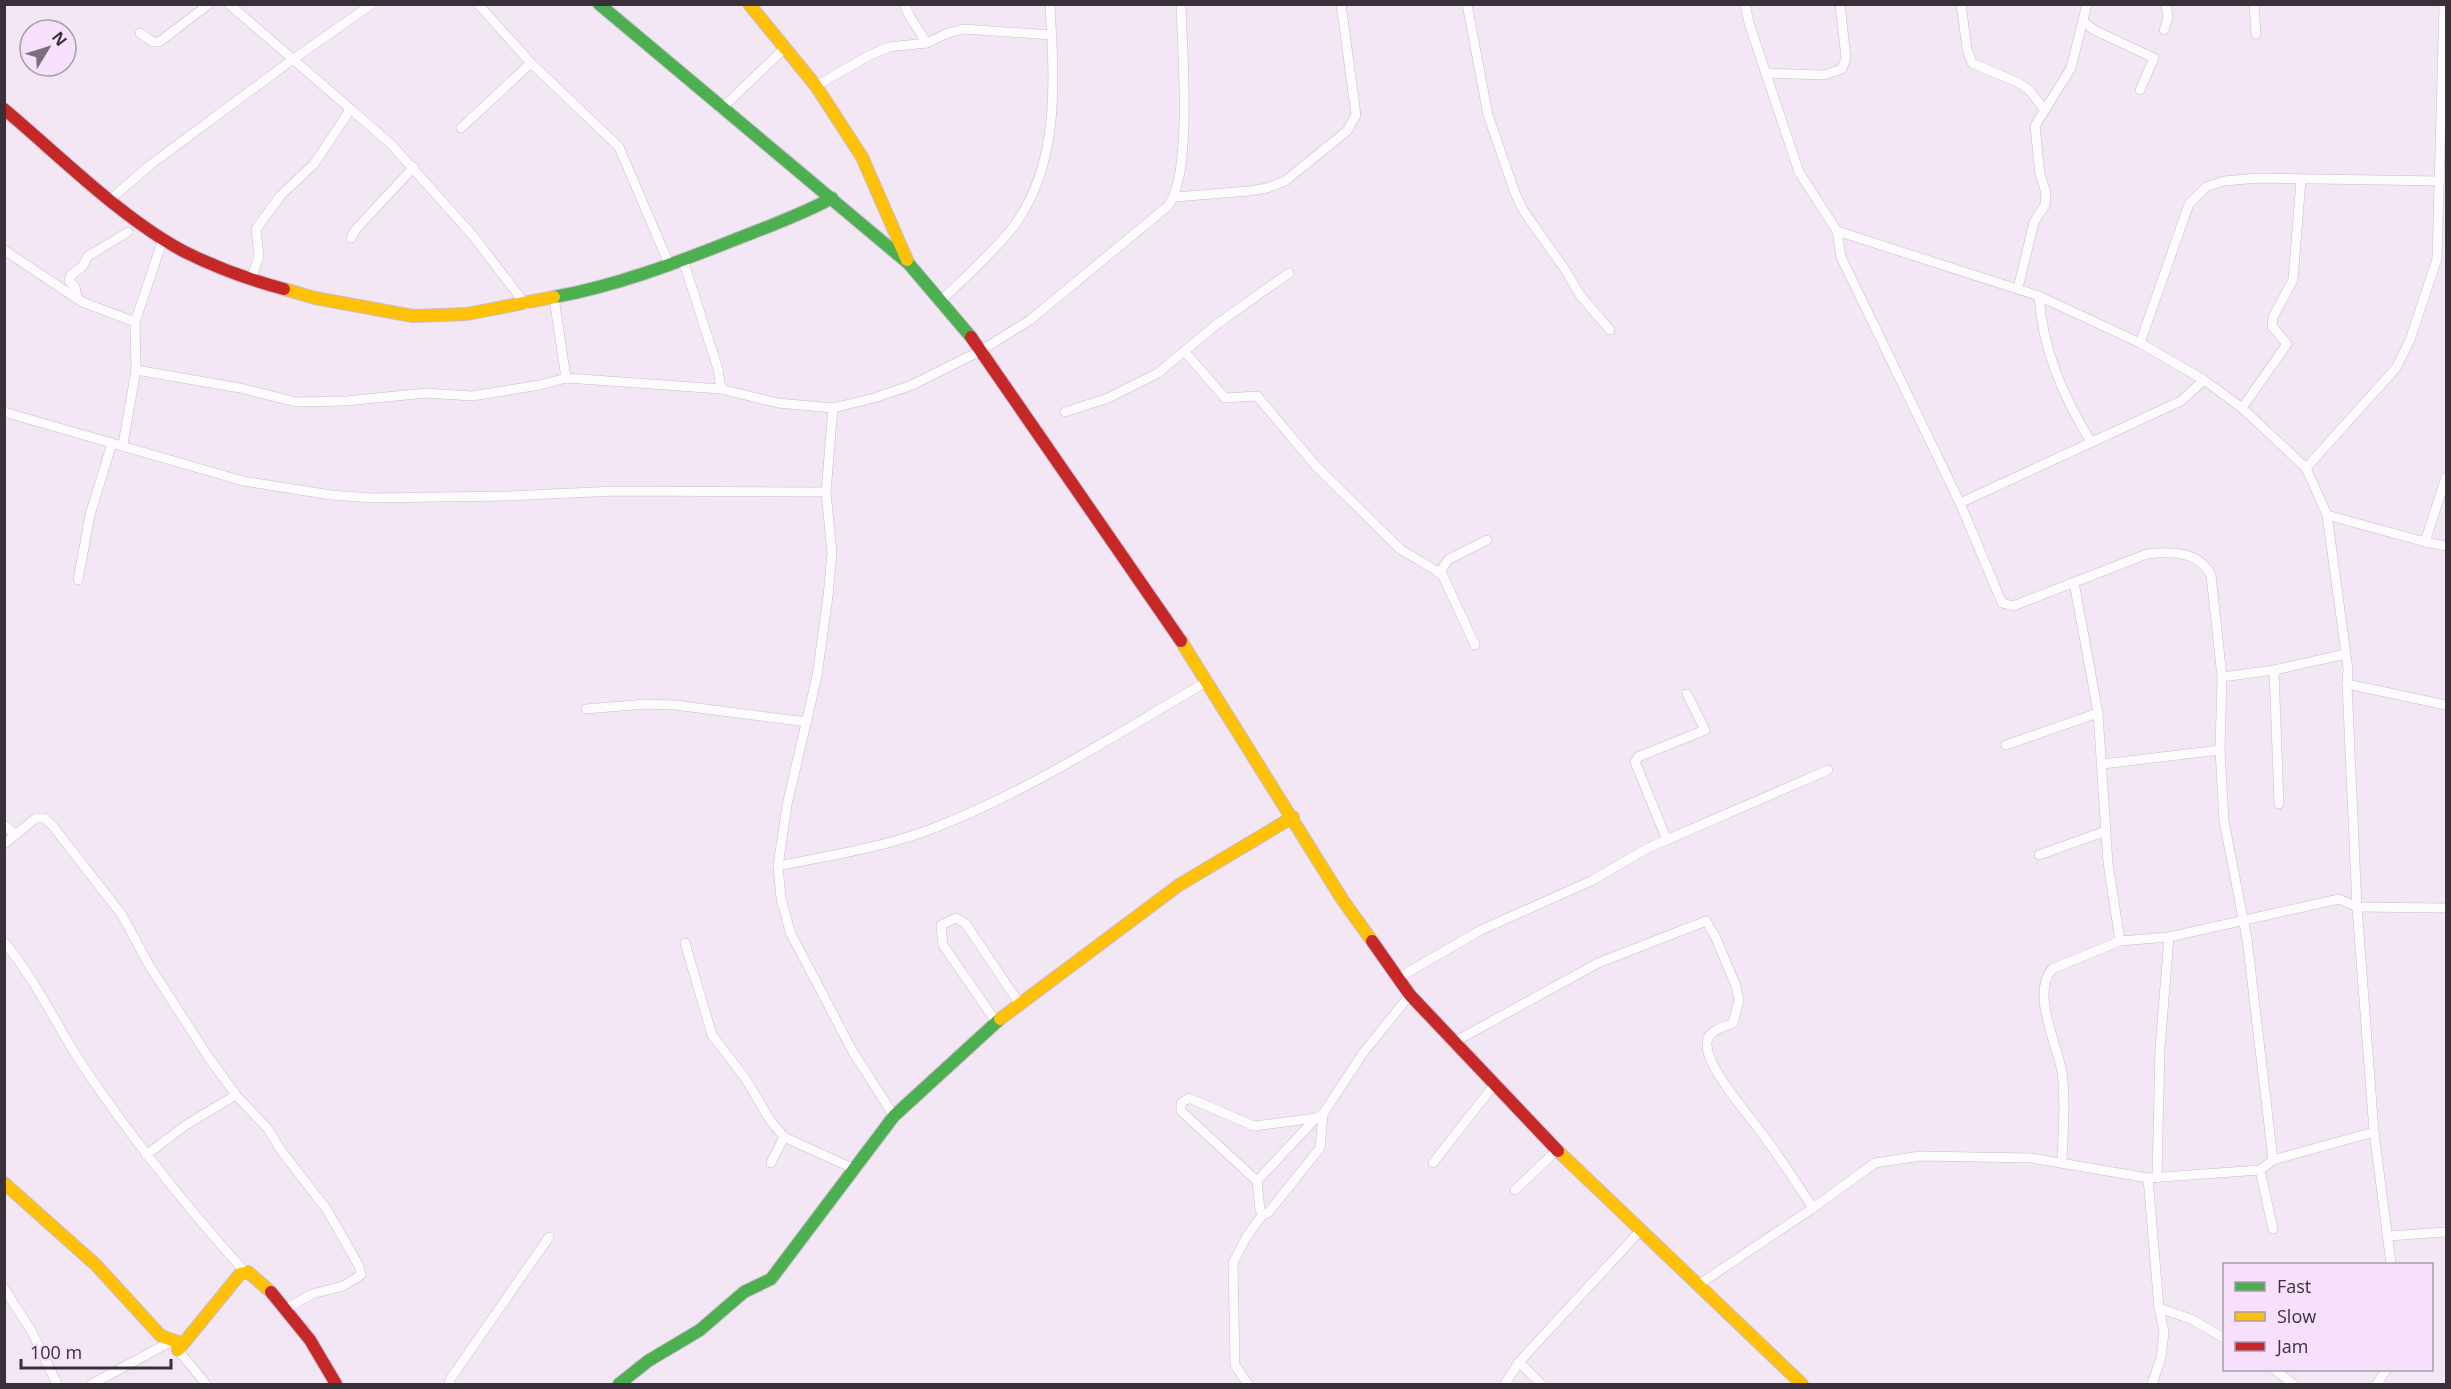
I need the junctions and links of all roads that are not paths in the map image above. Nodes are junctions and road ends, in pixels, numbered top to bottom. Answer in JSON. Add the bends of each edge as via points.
{"nodes":[{"id":1,"x":209,"y":4,"type":"edge"},
{"id":2,"x":229,"y":4,"type":"edge"},
{"id":3,"x":372,"y":4,"type":"edge"},
{"id":4,"x":478,"y":4,"type":"edge"},
{"id":5,"x":599,"y":4,"type":"edge"},
{"id":6,"x":749,"y":4,"type":"edge"},
{"id":7,"x":904,"y":4,"type":"edge"},
{"id":8,"x":1050,"y":4,"type":"edge"},
{"id":9,"x":1181,"y":4,"type":"edge"},
{"id":10,"x":1341,"y":4,"type":"edge"},
{"id":11,"x":1467,"y":4,"type":"edge"},
{"id":12,"x":1745,"y":4,"type":"edge"},
{"id":13,"x":1840,"y":4,"type":"edge"},
{"id":14,"x":1961,"y":4,"type":"edge"},
{"id":15,"x":2087,"y":4,"type":"edge"},
{"id":16,"x":2166,"y":4,"type":"edge"},
{"id":17,"x":2254,"y":4,"type":"edge"},
{"id":18,"x":2444,"y":4,"type":"edge"},
{"id":19,"x":2084,"y":22,"type":"junction"},
{"id":20,"x":2164,"y":30,"type":"dead end"},
{"id":21,"x":140,"y":33,"type":"dead end"},
{"id":22,"x":2256,"y":34,"type":"dead end"},
{"id":23,"x":1052,"y":35,"type":"junction"},
{"id":24,"x":927,"y":42,"type":"junction"},
{"id":25,"x":786,"y":47,"type":"junction"},
{"id":26,"x":292,"y":60,"type":"junction"},
{"id":27,"x":531,"y":63,"type":"junction"},
{"id":28,"x":1766,"y":73,"type":"junction"},
{"id":29,"x":816,"y":86,"type":"junction"},
{"id":30,"x":2140,"y":90,"type":"dead end"},
{"id":31,"x":2444,"y":93,"type":"edge"},
{"id":32,"x":4,"y":109,"type":"edge"},
{"id":33,"x":721,"y":109,"type":"junction"},
{"id":34,"x":2044,"y":109,"type":"junction"},
{"id":35,"x":350,"y":110,"type":"junction"},
{"id":36,"x":460,"y":128,"type":"dead end"},
{"id":37,"x":414,"y":167,"type":"junction"},
{"id":38,"x":2301,"y":180,"type":"junction"},
{"id":39,"x":2440,"y":181,"type":"junction"},
{"id":40,"x":1175,"y":197,"type":"junction"},
{"id":41,"x":111,"y":198,"type":"junction"},
{"id":42,"x":832,"y":198,"type":"junction"},
{"id":43,"x":1837,"y":231,"type":"junction"},
{"id":44,"x":128,"y":232,"type":"dead end"},
{"id":45,"x":351,"y":238,"type":"dead end"},
{"id":46,"x":163,"y":239,"type":"junction"},
{"id":47,"x":4,"y":250,"type":"edge"},
{"id":48,"x":683,"y":260,"type":"junction"},
{"id":49,"x":2442,"y":261,"type":"edge"},
{"id":50,"x":669,"y":264,"type":"junction"},
{"id":51,"x":909,"y":264,"type":"junction"},
{"id":52,"x":1289,"y":273,"type":"dead end"},
{"id":53,"x":251,"y":280,"type":"junction"},
{"id":54,"x":2018,"y":288,"type":"junction"},
{"id":55,"x":2039,"y":296,"type":"junction"},
{"id":56,"x":77,"y":298,"type":"junction"},
{"id":57,"x":554,"y":298,"type":"junction"},
{"id":58,"x":940,"y":302,"type":"junction"},
{"id":59,"x":526,"y":305,"type":"junction"},
{"id":60,"x":135,"y":322,"type":"junction"},
{"id":61,"x":1611,"y":330,"type":"dead end"},
{"id":62,"x":2140,"y":343,"type":"junction"},
{"id":63,"x":982,"y":350,"type":"junction"},
{"id":64,"x":1185,"y":352,"type":"junction"},
{"id":65,"x":136,"y":370,"type":"junction"},
{"id":66,"x":566,"y":378,"type":"junction"},
{"id":67,"x":2204,"y":380,"type":"junction"},
{"id":68,"x":721,"y":388,"type":"junction"},
{"id":69,"x":833,"y":408,"type":"junction"},
{"id":70,"x":2242,"y":408,"type":"junction"},
{"id":71,"x":4,"y":412,"type":"edge"},
{"id":72,"x":1065,"y":412,"type":"dead end"},
{"id":73,"x":2091,"y":442,"type":"junction"},
{"id":74,"x":112,"y":443,"type":"junction"},
{"id":75,"x":123,"y":444,"type":"junction"},
{"id":76,"x":2306,"y":468,"type":"junction"},
{"id":77,"x":2446,"y":477,"type":"edge"},
{"id":78,"x":826,"y":492,"type":"junction"},
{"id":79,"x":1960,"y":503,"type":"junction"},
{"id":80,"x":2327,"y":515,"type":"junction"},
{"id":81,"x":1487,"y":540,"type":"dead end"},
{"id":82,"x":2425,"y":542,"type":"junction"},
{"id":83,"x":2446,"y":546,"type":"edge"},
{"id":84,"x":1439,"y":573,"type":"junction"},
{"id":85,"x":78,"y":580,"type":"dead end"},
{"id":86,"x":2074,"y":582,"type":"junction"},
{"id":87,"x":1475,"y":645,"type":"dead end"},
{"id":88,"x":2346,"y":654,"type":"junction"},
{"id":89,"x":2274,"y":670,"type":"junction"},
{"id":90,"x":2222,"y":677,"type":"junction"},
{"id":91,"x":1208,"y":681,"type":"junction"},
{"id":92,"x":2347,"y":684,"type":"junction"},
{"id":93,"x":1688,"y":694,"type":"dead end"},
{"id":94,"x":2446,"y":705,"type":"edge"},
{"id":95,"x":586,"y":709,"type":"dead end"},
{"id":96,"x":2098,"y":713,"type":"junction"},
{"id":97,"x":807,"y":722,"type":"junction"},
{"id":98,"x":2006,"y":745,"type":"dead end"},
{"id":99,"x":2220,"y":750,"type":"junction"},
{"id":100,"x":2103,"y":764,"type":"junction"},
{"id":101,"x":1828,"y":770,"type":"dead end"},
{"id":102,"x":2279,"y":804,"type":"dead end"},
{"id":103,"x":1293,"y":817,"type":"junction"},
{"id":104,"x":4,"y":825,"type":"edge"},
{"id":105,"x":2106,"y":831,"type":"junction"},
{"id":106,"x":15,"y":834,"type":"junction"},
{"id":107,"x":1667,"y":840,"type":"junction"},
{"id":108,"x":4,"y":844,"type":"edge"},
{"id":109,"x":2039,"y":855,"type":"dead end"},
{"id":110,"x":778,"y":866,"type":"junction"},
{"id":111,"x":2357,"y":907,"type":"junction"},
{"id":112,"x":2446,"y":908,"type":"edge"},
{"id":113,"x":2243,"y":920,"type":"junction"},
{"id":114,"x":2169,"y":937,"type":"junction"},
{"id":115,"x":2120,"y":941,"type":"junction"},
{"id":116,"x":4,"y":942,"type":"edge"},
{"id":117,"x":685,"y":943,"type":"dead end"},
{"id":118,"x":1398,"y":978,"type":"junction"},
{"id":119,"x":1410,"y":994,"type":"junction"},
{"id":120,"x":1019,"y":1003,"type":"junction"},
{"id":121,"x":997,"y":1023,"type":"junction"},
{"id":122,"x":1454,"y":1042,"type":"junction"},
{"id":123,"x":1494,"y":1085,"type":"junction"},
{"id":124,"x":236,"y":1095,"type":"junction"},
{"id":125,"x":894,"y":1116,"type":"junction"},
{"id":126,"x":1319,"y":1116,"type":"junction"},
{"id":127,"x":2374,"y":1132,"type":"junction"},
{"id":128,"x":784,"y":1137,"type":"junction"},
{"id":129,"x":1557,"y":1150,"type":"junction"},
{"id":130,"x":146,"y":1155,"type":"junction"},
{"id":131,"x":2273,"y":1161,"type":"junction"},
{"id":132,"x":2062,"y":1162,"type":"junction"},
{"id":133,"x":771,"y":1163,"type":"dead end"},
{"id":134,"x":1433,"y":1163,"type":"dead end"},
{"id":135,"x":852,"y":1168,"type":"junction"},
{"id":136,"x":2260,"y":1170,"type":"junction"},
{"id":137,"x":2153,"y":1178,"type":"junction"},
{"id":138,"x":1257,"y":1181,"type":"junction"},
{"id":139,"x":4,"y":1183,"type":"edge"},
{"id":140,"x":1515,"y":1190,"type":"dead end"},
{"id":141,"x":1813,"y":1208,"type":"junction"},
{"id":142,"x":1263,"y":1214,"type":"junction"},
{"id":143,"x":2273,"y":1229,"type":"dead end"},
{"id":144,"x":1640,"y":1231,"type":"junction"},
{"id":145,"x":2446,"y":1232,"type":"edge"},
{"id":146,"x":2388,"y":1236,"type":"junction"},
{"id":147,"x":549,"y":1237,"type":"dead end"},
{"id":148,"x":2391,"y":1263,"type":"edge"},
{"id":149,"x":244,"y":1271,"type":"junction"},
{"id":150,"x":1698,"y":1285,"type":"junction"},
{"id":151,"x":4,"y":1288,"type":"edge"},
{"id":152,"x":2159,"y":1308,"type":"junction"},
{"id":153,"x":284,"y":1310,"type":"junction"},
{"id":154,"x":2223,"y":1337,"type":"edge"},
{"id":155,"x":175,"y":1345,"type":"junction"},
{"id":156,"x":1519,"y":1362,"type":"junction"},
{"id":157,"x":2276,"y":1371,"type":"edge"},
{"id":158,"x":2385,"y":1371,"type":"edge"},
{"id":159,"x":57,"y":1384,"type":"edge"},
{"id":160,"x":92,"y":1384,"type":"edge"},
{"id":161,"x":206,"y":1384,"type":"edge"},
{"id":162,"x":336,"y":1384,"type":"edge"},
{"id":163,"x":449,"y":1384,"type":"edge"},
{"id":164,"x":619,"y":1384,"type":"edge"},
{"id":165,"x":1248,"y":1384,"type":"edge"},
{"id":166,"x":1505,"y":1384,"type":"edge"},
{"id":167,"x":1541,"y":1384,"type":"edge"},
{"id":168,"x":1802,"y":1384,"type":"edge"},
{"id":169,"x":2152,"y":1384,"type":"edge"},
{"id":170,"x":2293,"y":1384,"type":"edge"},
{"id":171,"x":2377,"y":1384,"type":"edge"}],
"edges":[{"from":1,"to":21,"type":"street","via":[[159,42]]},
{"from":2,"to":26,"type":"street"},
{"from":3,"to":26,"type":"street"},
{"from":4,"to":27,"type":"street"},
{"from":5,"to":33,"type":"street"},
{"from":6,"to":25,"type":"street"},
{"from":7,"to":24,"type":"street"},
{"from":8,"to":23,"type":"street"},
{"from":9,"to":40,"type":"street","via":[[1183,144]]},
{"from":10,"to":40,"type":"street","via":[[1356,115],[1347,131],[1285,181],[1267,188]]},
{"from":11,"to":61,"type":"street","via":[[1488,115],[1515,193],[1580,295]]},
{"from":12,"to":28,"type":"street"},
{"from":13,"to":28,"type":"street","via":[[1845,58],[1842,69],[1824,75]]},
{"from":14,"to":34,"type":"street","via":[[1972,63],[2019,83]]},
{"from":15,"to":19,"type":"street"},
{"from":16,"to":20,"type":"street"},
{"from":17,"to":22,"type":"street"},
{"from":18,"to":31,"type":"street"},
{"from":19,"to":30,"type":"street","via":[[2154,58]]},
{"from":19,"to":34,"type":"street","via":[[2071,68]]},
{"from":23,"to":24,"type":"street","via":[[963,29]]},
{"from":23,"to":58,"type":"street","via":[[1050,145],[1033,195],[1013,226]]},
{"from":24,"to":29,"type":"street","via":[[890,47]]},
{"from":25,"to":29,"type":"street"},
{"from":25,"to":33,"type":"street"},
{"from":26,"to":35,"type":"street"},
{"from":26,"to":41,"type":"street"},
{"from":27,"to":36,"type":"street"},
{"from":27,"to":50,"type":"street","via":[[618,147]]},
{"from":28,"to":43,"type":"street","via":[[1799,172]]},
{"from":29,"to":51,"type":"street","via":[[862,157]]},
{"from":31,"to":39,"type":"street"},
{"from":32,"to":41,"type":"street"},
{"from":33,"to":42,"type":"street"},
{"from":34,"to":54,"type":"street","via":[[2034,135],[2046,192],[2045,205],[2034,222]]},
{"from":35,"to":37,"type":"street"},
{"from":35,"to":53,"type":"street","via":[[314,164],[281,195],[256,229],[260,256]]},
{"from":37,"to":45,"type":"street"},
{"from":37,"to":59,"type":"street"},
{"from":38,"to":39,"type":"street"},
{"from":38,"to":62,"type":"street","via":[[2224,181],[2206,187],[2189,204]]},
{"from":38,"to":70,"type":"street","via":[[2293,280],[2272,326],[2287,344]]},
{"from":39,"to":49,"type":"street"},
{"from":40,"to":63,"type":"street","via":[[1030,320]]},
{"from":41,"to":46,"type":"street"},
{"from":42,"to":48,"type":"street"},
{"from":42,"to":51,"type":"street"},
{"from":43,"to":54,"type":"street"},
{"from":43,"to":79,"type":"street","via":[[1840,257]]},
{"from":44,"to":56,"type":"street","via":[[88,256],[71,275],[69,281]]},
{"from":46,"to":53,"type":"street"},
{"from":46,"to":60,"type":"street"},
{"from":47,"to":56,"type":"street"},
{"from":48,"to":50,"type":"street"},
{"from":48,"to":68,"type":"street"},
{"from":49,"to":76,"type":"street","via":[[2396,368]]},
{"from":50,"to":57,"type":"street"},
{"from":51,"to":58,"type":"street"},
{"from":52,"to":64,"type":"street"},
{"from":53,"to":59,"type":"street","via":[[315,298],[413,316],[467,314]]},
{"from":54,"to":55,"type":"street"},
{"from":55,"to":62,"type":"street"},
{"from":55,"to":73,"type":"street","via":[[2056,378]]},
{"from":56,"to":60,"type":"street"},
{"from":57,"to":59,"type":"street"},
{"from":57,"to":66,"type":"street"},
{"from":58,"to":63,"type":"street"},
{"from":60,"to":65,"type":"street"},
{"from":62,"to":67,"type":"street"},
{"from":63,"to":69,"type":"street","via":[[912,385]]},
{"from":63,"to":91,"type":"street"},
{"from":64,"to":72,"type":"street","via":[[1158,372],[1108,398]]},
{"from":64,"to":84,"type":"street","via":[[1225,398],[1257,396],[1316,465],[1400,549]]},
{"from":65,"to":66,"type":"street","via":[[318,403],[426,393],[472,396]]},
{"from":65,"to":75,"type":"street"},
{"from":66,"to":68,"type":"street"},
{"from":67,"to":70,"type":"street"},
{"from":67,"to":73,"type":"street","via":[[2181,401]]},
{"from":68,"to":69,"type":"street","via":[[778,403]]},
{"from":69,"to":78,"type":"street"},
{"from":70,"to":76,"type":"street"},
{"from":71,"to":74,"type":"street"},
{"from":73,"to":79,"type":"street"},
{"from":74,"to":75,"type":"street"},
{"from":74,"to":85,"type":"street","via":[[90,515]]},
{"from":75,"to":78,"type":"street","via":[[243,481],[372,498],[615,491]]},
{"from":76,"to":80,"type":"street"},
{"from":77,"to":82,"type":"street"},
{"from":78,"to":97,"type":"street","via":[[832,553],[817,676]]},
{"from":79,"to":86,"type":"street","via":[[2002,603],[2013,606]]},
{"from":80,"to":82,"type":"street"},
{"from":80,"to":88,"type":"street"},
{"from":81,"to":84,"type":"street","via":[[1449,559]]},
{"from":82,"to":83,"type":"street"},
{"from":84,"to":87,"type":"street"},
{"from":86,"to":90,"type":"street","via":[[2147,554],[2167,552],[2205,563],[2211,575]]},
{"from":86,"to":96,"type":"street"},
{"from":88,"to":89,"type":"street"},
{"from":88,"to":92,"type":"street"},
{"from":89,"to":90,"type":"street"},
{"from":89,"to":102,"type":"street"},
{"from":90,"to":99,"type":"street"},
{"from":91,"to":103,"type":"street"},
{"from":91,"to":110,"type":"street","via":[[993,803],[932,829]]},
{"from":92,"to":94,"type":"street"},
{"from":92,"to":111,"type":"street"},
{"from":93,"to":107,"type":"street","via":[[1705,730],[1638,757],[1635,762]]},
{"from":95,"to":97,"type":"street","via":[[675,705]]},
{"from":96,"to":98,"type":"street"},
{"from":96,"to":100,"type":"street"},
{"from":97,"to":110,"type":"street","via":[[784,817]]},
{"from":99,"to":100,"type":"street"},
{"from":99,"to":113,"type":"street","via":[[2224,820]]},
{"from":100,"to":105,"type":"street"},
{"from":101,"to":107,"type":"street"},
{"from":103,"to":118,"type":"street","via":[[1342,899]]},
{"from":103,"to":120,"type":"street","via":[[1179,885]]},
{"from":104,"to":106,"type":"street"},
{"from":105,"to":109,"type":"street"},
{"from":105,"to":115,"type":"street"},
{"from":106,"to":108,"type":"street"},
{"from":106,"to":124,"type":"street","via":[[41,817],[52,825],[122,915],[149,965]]},
{"from":107,"to":118,"type":"street","via":[[1590,881],[1481,930]]},
{"from":110,"to":125,"type":"street","via":[[790,932],[853,1052]]},
{"from":111,"to":112,"type":"street"},
{"from":111,"to":113,"type":"street","via":[[2339,899]]},
{"from":111,"to":127,"type":"street"},
{"from":113,"to":114,"type":"street"},
{"from":113,"to":131,"type":"street"},
{"from":114,"to":115,"type":"street"},
{"from":114,"to":137,"type":"street"},
{"from":115,"to":132,"type":"street","via":[[2052,969],[2043,987],[2048,1024],[2062,1072]]},
{"from":116,"to":130,"type":"street"},
{"from":117,"to":128,"type":"street","via":[[712,1035]]},
{"from":118,"to":119,"type":"street"},
{"from":119,"to":122,"type":"street"},
{"from":119,"to":126,"type":"street"},
{"from":120,"to":121,"type":"street"},
{"from":120,"to":121,"type":"street","via":[[966,924],[956,918],[941,925],[943,945]]},
{"from":121,"to":125,"type":"street"},
{"from":122,"to":123,"type":"street"},
{"from":122,"to":141,"type":"street","via":[[1598,963],[1706,921],[1726,958],[1739,1000],[1733,1023],[1717,1029],[1709,1036],[1707,1045],[1736,1101]]},
{"from":123,"to":129,"type":"street"},
{"from":123,"to":134,"type":"street"},
{"from":124,"to":130,"type":"street"},
{"from":124,"to":153,"type":"street","via":[[268,1129],[327,1210],[361,1271],[356,1280],[312,1294]]},
{"from":125,"to":135,"type":"street"},
{"from":126,"to":138,"type":"street"},
{"from":126,"to":138,"type":"street","via":[[1254,1126],[1189,1098],[1180,1103],[1181,1111]]},
{"from":126,"to":142,"type":"street","via":[[1318,1152],[1268,1213]]},
{"from":127,"to":131,"type":"street"},
{"from":127,"to":146,"type":"street"},
{"from":128,"to":133,"type":"street"},
{"from":128,"to":135,"type":"street"},
{"from":129,"to":140,"type":"street"},
{"from":129,"to":144,"type":"street"},
{"from":130,"to":149,"type":"street"},
{"from":131,"to":136,"type":"street"},
{"from":132,"to":137,"type":"street"},
{"from":132,"to":141,"type":"street","via":[[1920,1156],[1887,1161],[1875,1164]]},
{"from":135,"to":164,"type":"street","via":[[771,1279],[744,1292],[700,1330],[648,1361]]},
{"from":136,"to":137,"type":"street"},
{"from":136,"to":143,"type":"street"},
{"from":137,"to":152,"type":"street"},
{"from":138,"to":142,"type":"street"},
{"from":139,"to":155,"type":"street","via":[[96,1265],[161,1336]]},
{"from":141,"to":150,"type":"street"},
{"from":142,"to":165,"type":"street","via":[[1233,1263],[1236,1365]]},
{"from":144,"to":150,"type":"street"},
{"from":144,"to":156,"type":"street"},
{"from":145,"to":146,"type":"street"},
{"from":146,"to":148,"type":"street"},
{"from":147,"to":163,"type":"street"},
{"from":149,"to":153,"type":"street","via":[[254,1275]]},
{"from":149,"to":155,"type":"street"},
{"from":150,"to":168,"type":"street"},
{"from":151,"to":159,"type":"street","via":[[32,1332]]},
{"from":152,"to":154,"type":"street","via":[[2191,1319]]},
{"from":152,"to":169,"type":"street","via":[[2164,1332]]},
{"from":153,"to":162,"type":"street","via":[[317,1348]]},
{"from":155,"to":160,"type":"street"},
{"from":155,"to":161,"type":"street"},
{"from":156,"to":166,"type":"street"},
{"from":156,"to":167,"type":"street"},
{"from":157,"to":170,"type":"street"},
{"from":158,"to":171,"type":"street"}]}
